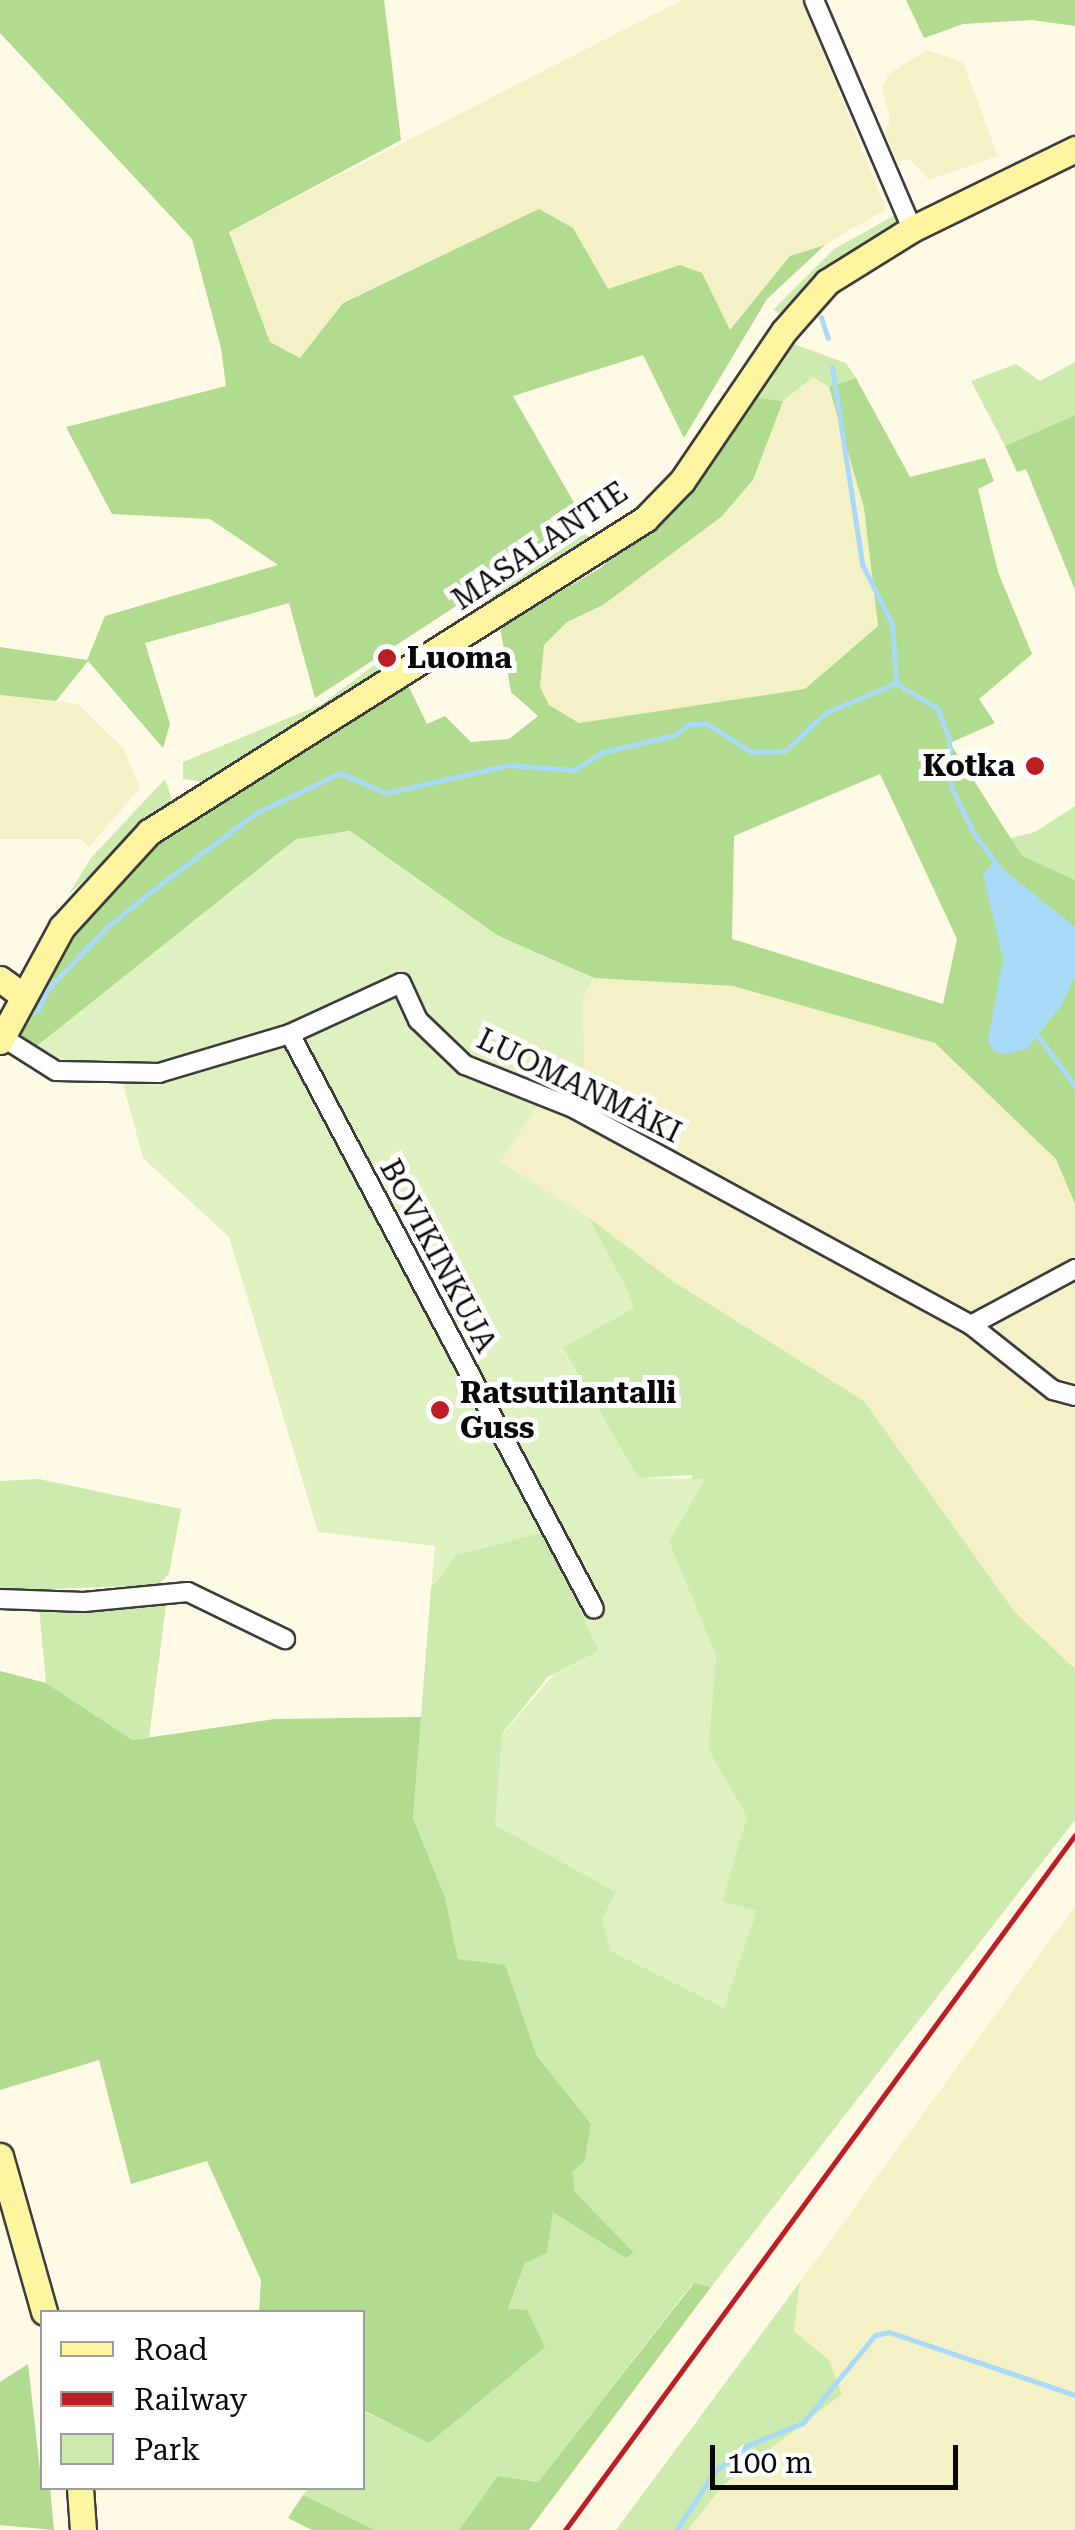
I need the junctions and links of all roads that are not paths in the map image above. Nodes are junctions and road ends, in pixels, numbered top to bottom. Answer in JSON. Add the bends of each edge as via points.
{"nodes":[{"id":1,"x":814,"y":0,"type":"edge"},
{"id":2,"x":1075,"y":149,"type":"edge"},
{"id":3,"x":912,"y":228,"type":"junction"},
{"id":4,"x":0,"y":979,"type":"edge"},
{"id":5,"x":22,"y":995,"type":"junction"},
{"id":6,"x":290,"y":1034,"type":"junction"},
{"id":7,"x":1,"y":1039,"type":"edge"},
{"id":8,"x":1075,"y":1269,"type":"edge"},
{"id":9,"x":971,"y":1326,"type":"junction"},
{"id":10,"x":1075,"y":1396,"type":"edge"},
{"id":11,"x":0,"y":1599,"type":"edge"},
{"id":12,"x":594,"y":1609,"type":"dead end"},
{"id":13,"x":285,"y":1639,"type":"dead end"},
{"id":14,"x":0,"y":2156,"type":"edge"},
{"id":15,"x":7,"y":2202,"type":"edge"},
{"id":16,"x":43,"y":2310,"type":"edge"},
{"id":17,"x":80,"y":2490,"type":"edge"},
{"id":18,"x":83,"y":2530,"type":"edge"}],
"edges":[{"from":1,"to":3,"type":"street"},
{"from":2,"to":3,"type":"street","name":"MASALANTIE"},
{"from":3,"to":5,"type":"street","name":"MASALANTIE","via":[[827,282],[784,331],[682,481],[645,518],[149,832],[62,927]]},
{"from":4,"to":5,"type":"street"},
{"from":5,"to":7,"type":"street","name":"MASALANTIE"},
{"from":6,"to":7,"type":"street","name":"LUOMANMÄKI","via":[[160,1073],[114,1076],[56,1070]]},
{"from":6,"to":9,"type":"street","name":"LUOMANMÄKI","via":[[401,983],[418,1020],[465,1064],[574,1108]]},
{"from":6,"to":12,"type":"street","name":"BOVIKINKUJA"},
{"from":8,"to":9,"type":"street"},
{"from":9,"to":10,"type":"street","name":"LUOMANMÄKI","via":[[1053,1390]]},
{"from":11,"to":13,"type":"street","via":[[84,1602],[188,1592]]},
{"from":14,"to":15,"type":"street"},
{"from":15,"to":16,"type":"street"},
{"from":17,"to":18,"type":"street"}]}
